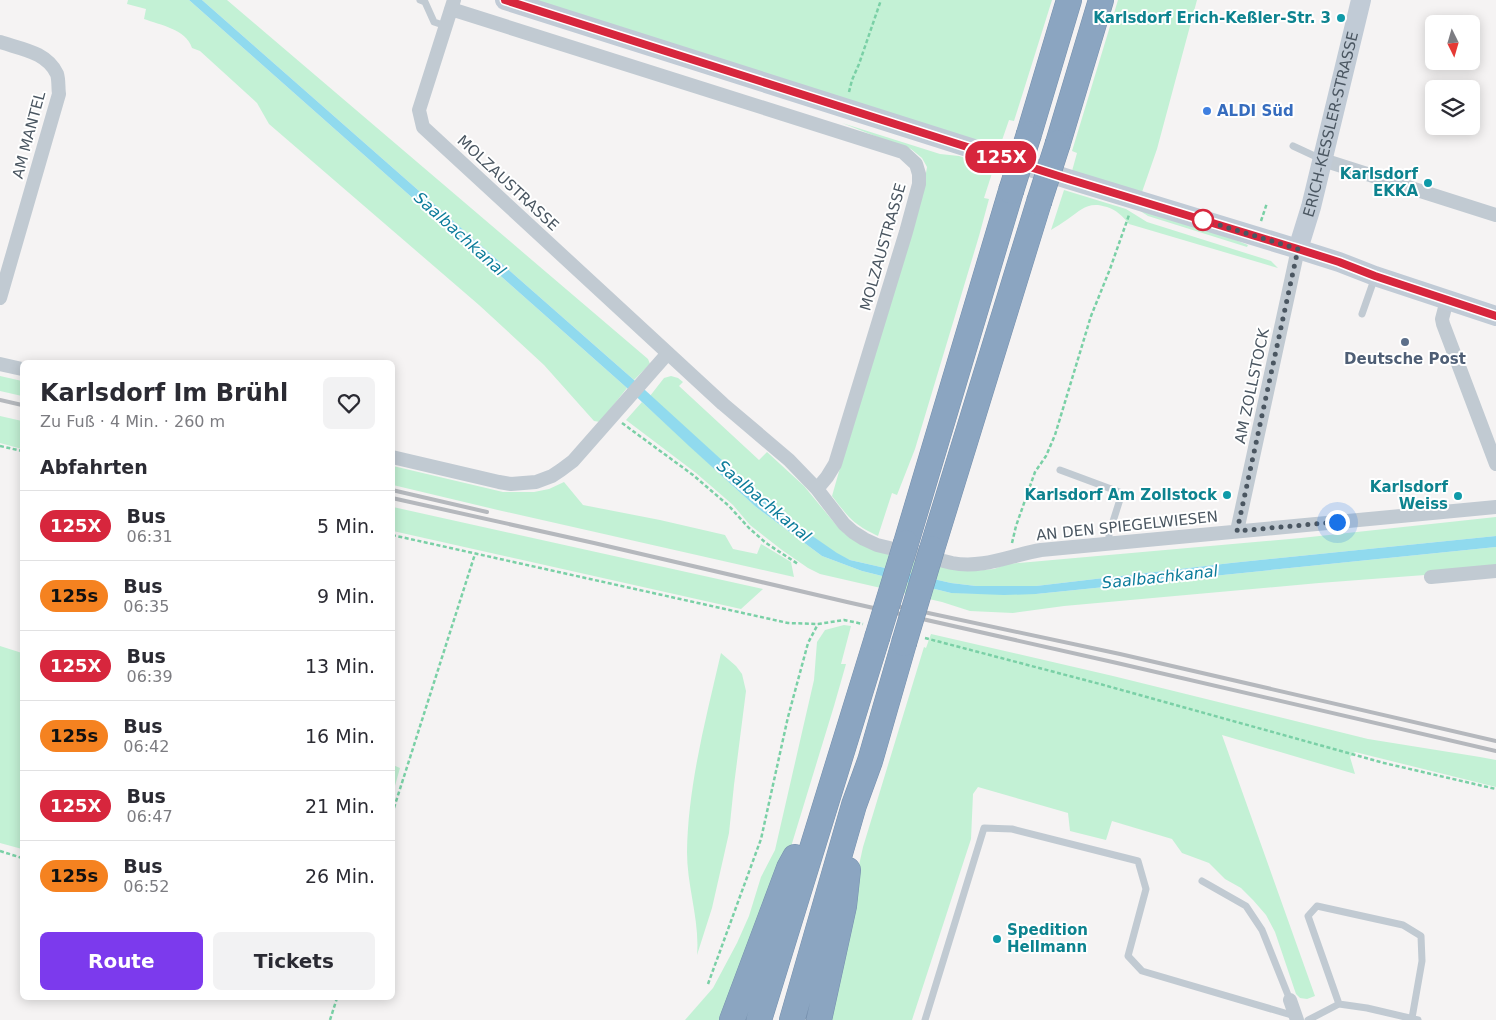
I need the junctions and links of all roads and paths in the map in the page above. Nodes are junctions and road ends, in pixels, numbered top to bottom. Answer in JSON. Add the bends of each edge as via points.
{"nodes":[{"id":1,"x":420,"y":0,"type":"edge"},
{"id":2,"x":505,"y":0,"type":"edge"},
{"id":3,"x":881,"y":0,"type":"edge"},
{"id":4,"x":1069,"y":0,"type":"edge"},
{"id":5,"x":1101,"y":0,"type":"edge"},
{"id":6,"x":1361,"y":0,"type":"edge"},
{"id":7,"x":453,"y":5,"type":"edge"},
{"id":8,"x":446,"y":26,"type":"junction"},
{"id":9,"x":0,"y":42,"type":"edge"},
{"id":10,"x":845,"y":108,"type":"junction"},
{"id":11,"x":1292,"y":146,"type":"dead end"},
{"id":12,"x":1323,"y":160,"type":"junction"},
{"id":13,"x":1131,"y":209,"type":"dead end"},
{"id":14,"x":1496,"y":215,"type":"edge"},
{"id":15,"x":1298,"y":249,"type":"junction"},
{"id":16,"x":1375,"y":276,"type":"junction"},
{"id":17,"x":0,"y":298,"type":"edge"},
{"id":18,"x":1448,"y":300,"type":"junction"},
{"id":19,"x":1362,"y":314,"type":"dead end"},
{"id":20,"x":1496,"y":316,"type":"edge"},
{"id":21,"x":668,"y":353,"type":"junction"},
{"id":22,"x":0,"y":364,"type":"edge"},
{"id":23,"x":20,"y":369,"type":"edge"},
{"id":24,"x":613,"y":416,"type":"junction"},
{"id":25,"x":0,"y":446,"type":"edge"},
{"id":26,"x":20,"y":451,"type":"edge"},
{"id":27,"x":395,"y":458,"type":"edge"},
{"id":28,"x":1496,"y":464,"type":"edge"},
{"id":29,"x":1060,"y":470,"type":"dead end"},
{"id":30,"x":816,"y":489,"type":"junction"},
{"id":31,"x":1496,"y":507,"type":"edge"},
{"id":32,"x":1237,"y":531,"type":"junction"},
{"id":33,"x":395,"y":536,"type":"edge"},
{"id":34,"x":1109,"y":544,"type":"junction"},
{"id":35,"x":917,"y":549,"type":"junction"},
{"id":36,"x":475,"y":554,"type":"junction"},
{"id":37,"x":1008,"y":558,"type":"junction"},
{"id":38,"x":798,"y":564,"type":"dead end"},
{"id":39,"x":1496,"y":571,"type":"edge"},
{"id":40,"x":1431,"y":577,"type":"dead end"},
{"id":41,"x":818,"y":624,"type":"junction"},
{"id":42,"x":874,"y":632,"type":"junction"},
{"id":43,"x":911,"y":640,"type":"junction"},
{"id":44,"x":1496,"y":790,"type":"edge"},
{"id":45,"x":827,"y":800,"type":"junction"},
{"id":46,"x":395,"y":804,"type":"edge"},
{"id":47,"x":854,"y":805,"type":"junction"},
{"id":48,"x":0,"y":851,"type":"edge"},
{"id":49,"x":20,"y":857,"type":"edge"},
{"id":50,"x":1202,"y":881,"type":"dead end"},
{"id":51,"x":708,"y":984,"type":"dead end"},
{"id":52,"x":336,"y":1000,"type":"edge"},
{"id":53,"x":1290,"y":1000,"type":"joint"},
{"id":54,"x":1340,"y":1004,"type":"junction"},
{"id":55,"x":1300,"y":1019,"type":"edge"},
{"id":56,"x":1415,"y":1019,"type":"edge"},
{"id":57,"x":330,"y":1020,"type":"edge"},
{"id":58,"x":732,"y":1020,"type":"edge"},
{"id":59,"x":759,"y":1020,"type":"edge"},
{"id":60,"x":792,"y":1020,"type":"edge"},
{"id":61,"x":819,"y":1020,"type":"edge"},
{"id":62,"x":925,"y":1020,"type":"edge"}],
"edges":[{"from":1,"to":8,"type":"lane","via":[[425,2],[434,22]]},
{"from":2,"to":10,"type":"street"},
{"from":3,"to":10,"type":"path"},
{"from":4,"to":35,"type":"highway","bridge":true,"via":[[1011,192]]},
{"from":5,"to":35,"type":"highway","bridge":true,"via":[[1058,143]]},
{"from":6,"to":12,"type":"street","name":"ERICH-KESSLER-STRASSE"},
{"from":7,"to":8,"type":"street","name":"MOLZAUSTRASSE"},
{"from":7,"to":30,"type":"street","name":"MOLZAUSTRASSE","via":[[903,152],[916,164],[919,184],[835,464]]},
{"from":8,"to":21,"type":"street","name":"MOLZAUSTRASSE","via":[[419,110],[423,126]]},
{"from":9,"to":17,"type":"street","name":"AM MANTEL","via":[[38,54],[50,62],[58,76],[59,94]]},
{"from":10,"to":15,"type":"street"},
{"from":11,"to":12,"type":"lane"},
{"from":12,"to":14,"type":"street"},
{"from":12,"to":15,"type":"street","name":"ERICH-KESSLER-STRASSE"},
{"from":13,"to":37,"type":"path","via":[[1091,316],[1055,435],[1035,472]]},
{"from":15,"to":16,"type":"street"},
{"from":15,"to":32,"type":"street","name":"AM ZOLLSTOCK"},
{"from":16,"to":18,"type":"street"},
{"from":16,"to":19,"type":"lane"},
{"from":18,"to":20,"type":"street"},
{"from":18,"to":28,"type":"street","via":[[1443,324]]},
{"from":21,"to":24,"type":"street"},
{"from":21,"to":30,"type":"street","name":"MOLZAUSTRASSE","via":[[789,460]]},
{"from":22,"to":23,"type":"street"},
{"from":24,"to":27,"type":"street","via":[[573,461],[552,476],[536,482],[500,482]]},
{"from":24,"to":38,"type":"path","via":[[693,475],[766,543]]},
{"from":25,"to":26,"type":"path"},
{"from":29,"to":34,"type":"lane","via":[[1122,493]]},
{"from":30,"to":35,"type":"street","name":"MOLZAUSTRASSE","via":[[853,532],[877,545]]},
{"from":31,"to":32,"type":"street","name":"AN DEN SPIEGELWIESEN"},
{"from":32,"to":34,"type":"street","name":"AN DEN SPIEGELWIESEN"},
{"from":33,"to":36,"type":"path"},
{"from":34,"to":37,"type":"street","name":"AN DEN SPIEGELWIESEN","via":[[1025,553]]},
{"from":35,"to":37,"type":"street","name":"AN DEN SPIEGELWIESEN","via":[[964,565]]},
{"from":35,"to":42,"type":"highway","bridge":true},
{"from":35,"to":43,"type":"highway","bridge":true},
{"from":36,"to":41,"type":"path","via":[[788,623]]},
{"from":36,"to":46,"type":"path"},
{"from":39,"to":40,"type":"street"},
{"from":41,"to":42,"type":"path","via":[[844,620]]},
{"from":41,"to":51,"type":"path","via":[[808,643],[788,717],[762,839]]},
{"from":42,"to":45,"type":"highway"},
{"from":43,"to":44,"type":"path","via":[[945,643],[1384,763]]},
{"from":43,"to":47,"type":"highway"},
{"from":45,"to":58,"type":"highway","via":[[789,868]]},
{"from":45,"to":59,"type":"highway"},
{"from":47,"to":60,"type":"highway"},
{"from":47,"to":61,"type":"highway","via":[[844,906]]},
{"from":48,"to":49,"type":"path"},
{"from":50,"to":53,"type":"lane","via":[[1246,906],[1262,930]]},
{"from":52,"to":57,"type":"path"},
{"from":53,"to":55,"type":"street"},
{"from":54,"to":55,"type":"lane"},
{"from":54,"to":56,"type":"lane"},
{"from":54,"to":56,"type":"lane","via":[[1308,916],[1317,906],[1403,925],[1421,936],[1422,961]]},
{"from":55,"to":62,"type":"lane","via":[[1142,971],[1128,956],[1146,889],[1138,861],[1012,829],[984,828]]}]}
